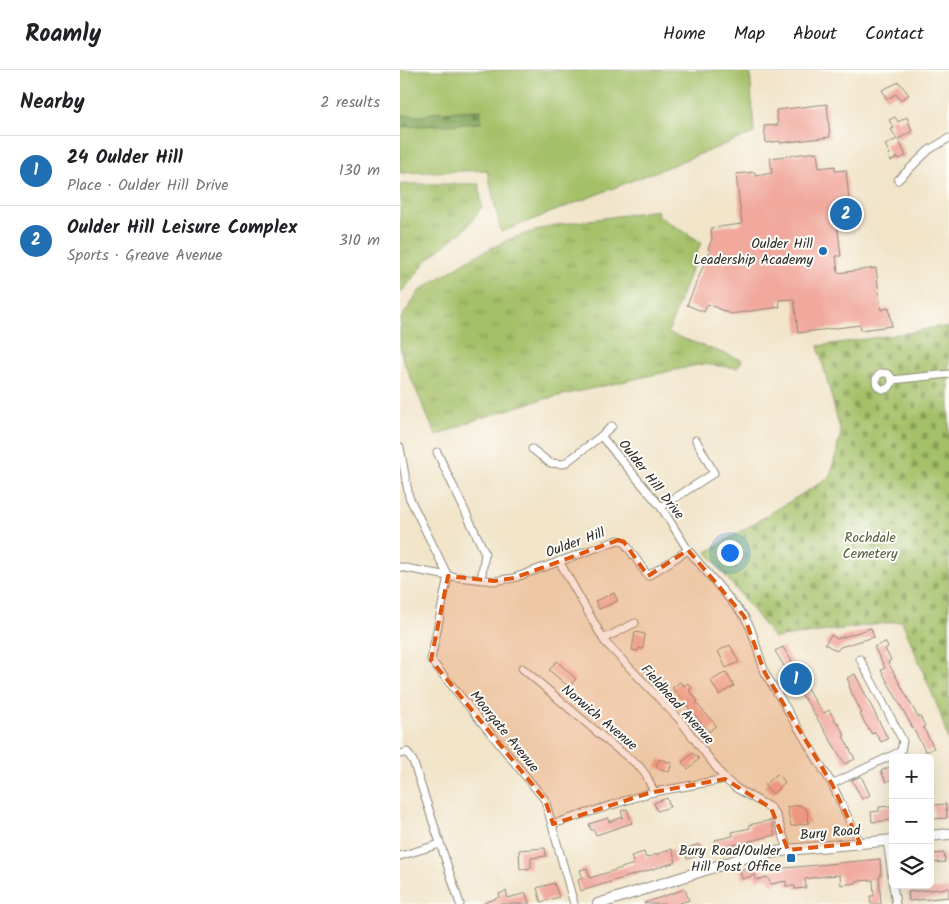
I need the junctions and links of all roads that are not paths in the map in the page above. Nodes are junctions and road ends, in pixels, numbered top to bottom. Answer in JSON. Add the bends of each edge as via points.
{"nodes":[{"id":1,"x":949,"y":138,"type":"edge"},
{"id":2,"x":898,"y":180,"type":"dead end"},
{"id":3,"x":949,"y":374,"type":"edge"},
{"id":4,"x":892,"y":380,"type":"dead end"},
{"id":5,"x":612,"y":426,"type":"dead end"},
{"id":6,"x":601,"y":436,"type":"junction"},
{"id":7,"x":696,"y":440,"type":"dead end"},
{"id":8,"x":400,"y":447,"type":"edge"},
{"id":9,"x":532,"y":449,"type":"dead end"},
{"id":10,"x":437,"y":452,"type":"dead end"},
{"id":11,"x":661,"y":507,"type":"junction"},
{"id":12,"x":688,"y":550,"type":"junction"},
{"id":13,"x":559,"y":561,"type":"junction"},
{"id":14,"x":400,"y":567,"type":"edge"},
{"id":15,"x":448,"y":576,"type":"junction"},
{"id":16,"x":481,"y":580,"type":"junction"},
{"id":17,"x":635,"y":623,"type":"dead end"},
{"id":18,"x":603,"y":639,"type":"junction"},
{"id":19,"x":860,"y":659,"type":"dead end"},
{"id":20,"x":522,"y":668,"type":"dead end"},
{"id":21,"x":403,"y":753,"type":"edge"},
{"id":22,"x":725,"y":778,"type":"junction"},
{"id":23,"x":832,"y":784,"type":"junction"},
{"id":24,"x":654,"y":792,"type":"junction"},
{"id":25,"x":552,"y":824,"type":"junction"},
{"id":26,"x":949,"y":834,"type":"edge"},
{"id":27,"x":934,"y":836,"type":"edge"},
{"id":28,"x":889,"y":840,"type":"edge"},
{"id":29,"x":860,"y":843,"type":"junction"},
{"id":30,"x":440,"y":844,"type":"junction"},
{"id":31,"x":788,"y":850,"type":"junction"},
{"id":32,"x":400,"y":856,"type":"edge"},
{"id":33,"x":894,"y":889,"type":"edge"},
{"id":34,"x":460,"y":904,"type":"edge"},
{"id":35,"x":574,"y":904,"type":"edge"},
{"id":36,"x":598,"y":904,"type":"edge"},
{"id":37,"x":896,"y":904,"type":"edge"}],
"edges":[{"from":1,"to":2,"type":"street","via":[[929,150]]},
{"from":3,"to":4,"type":"street"},
{"from":5,"to":6,"type":"street"},
{"from":6,"to":9,"type":"street","name":"Oulder Hill Drive","via":[[564,464],[550,463]]},
{"from":6,"to":11,"type":"street","name":"Oulder Hill Drive"},
{"from":7,"to":11,"type":"street","via":[[714,473]]},
{"from":8,"to":15,"type":"street","via":[[409,496]]},
{"from":10,"to":16,"type":"street","via":[[485,553]]},
{"from":11,"to":12,"type":"street","name":"Oulder Hill Drive"},
{"from":12,"to":13,"type":"street","name":"Oulder Hill","via":[[648,576],[624,542],[618,540]]},
{"from":12,"to":23,"type":"street","name":"Oulder Hill Drive","via":[[744,616],[765,673]]},
{"from":13,"to":16,"type":"street","name":"Oulder Hill","via":[[514,578]]},
{"from":13,"to":18,"type":"street","name":"Fieldhead Avenue"},
{"from":14,"to":15,"type":"street","name":"Oulder Hill"},
{"from":15,"to":16,"type":"street","name":"Oulder Hill"},
{"from":15,"to":25,"type":"street","name":"Moorgate Avenue","via":[[431,660],[545,800]]},
{"from":17,"to":18,"type":"street"},
{"from":18,"to":22,"type":"street","name":"Fieldhead Avenue","via":[[678,719]]},
{"from":19,"to":23,"type":"street","via":[[903,741],[901,751]]},
{"from":20,"to":24,"type":"street","name":"Norwich Avenue","via":[[639,766]]},
{"from":21,"to":30,"type":"street","via":[[413,761]]},
{"from":22,"to":24,"type":"street"},
{"from":22,"to":31,"type":"street","name":"Fieldhead Avenue","via":[[771,808]]},
{"from":23,"to":29,"type":"street","name":"Oulder Hill Drive"},
{"from":24,"to":25,"type":"street"},
{"from":25,"to":35,"type":"street","name":"Moorgate Avenue"},
{"from":26,"to":27,"type":"main road"},
{"from":28,"to":29,"type":"main road","name":"Bury Road"},
{"from":29,"to":31,"type":"main road","name":"Bury Road"},
{"from":30,"to":32,"type":"street"},
{"from":30,"to":34,"type":"street"},
{"from":31,"to":36,"type":"main road","name":"Bury Road","via":[[738,860]]},
{"from":33,"to":37,"type":"street"}]}
